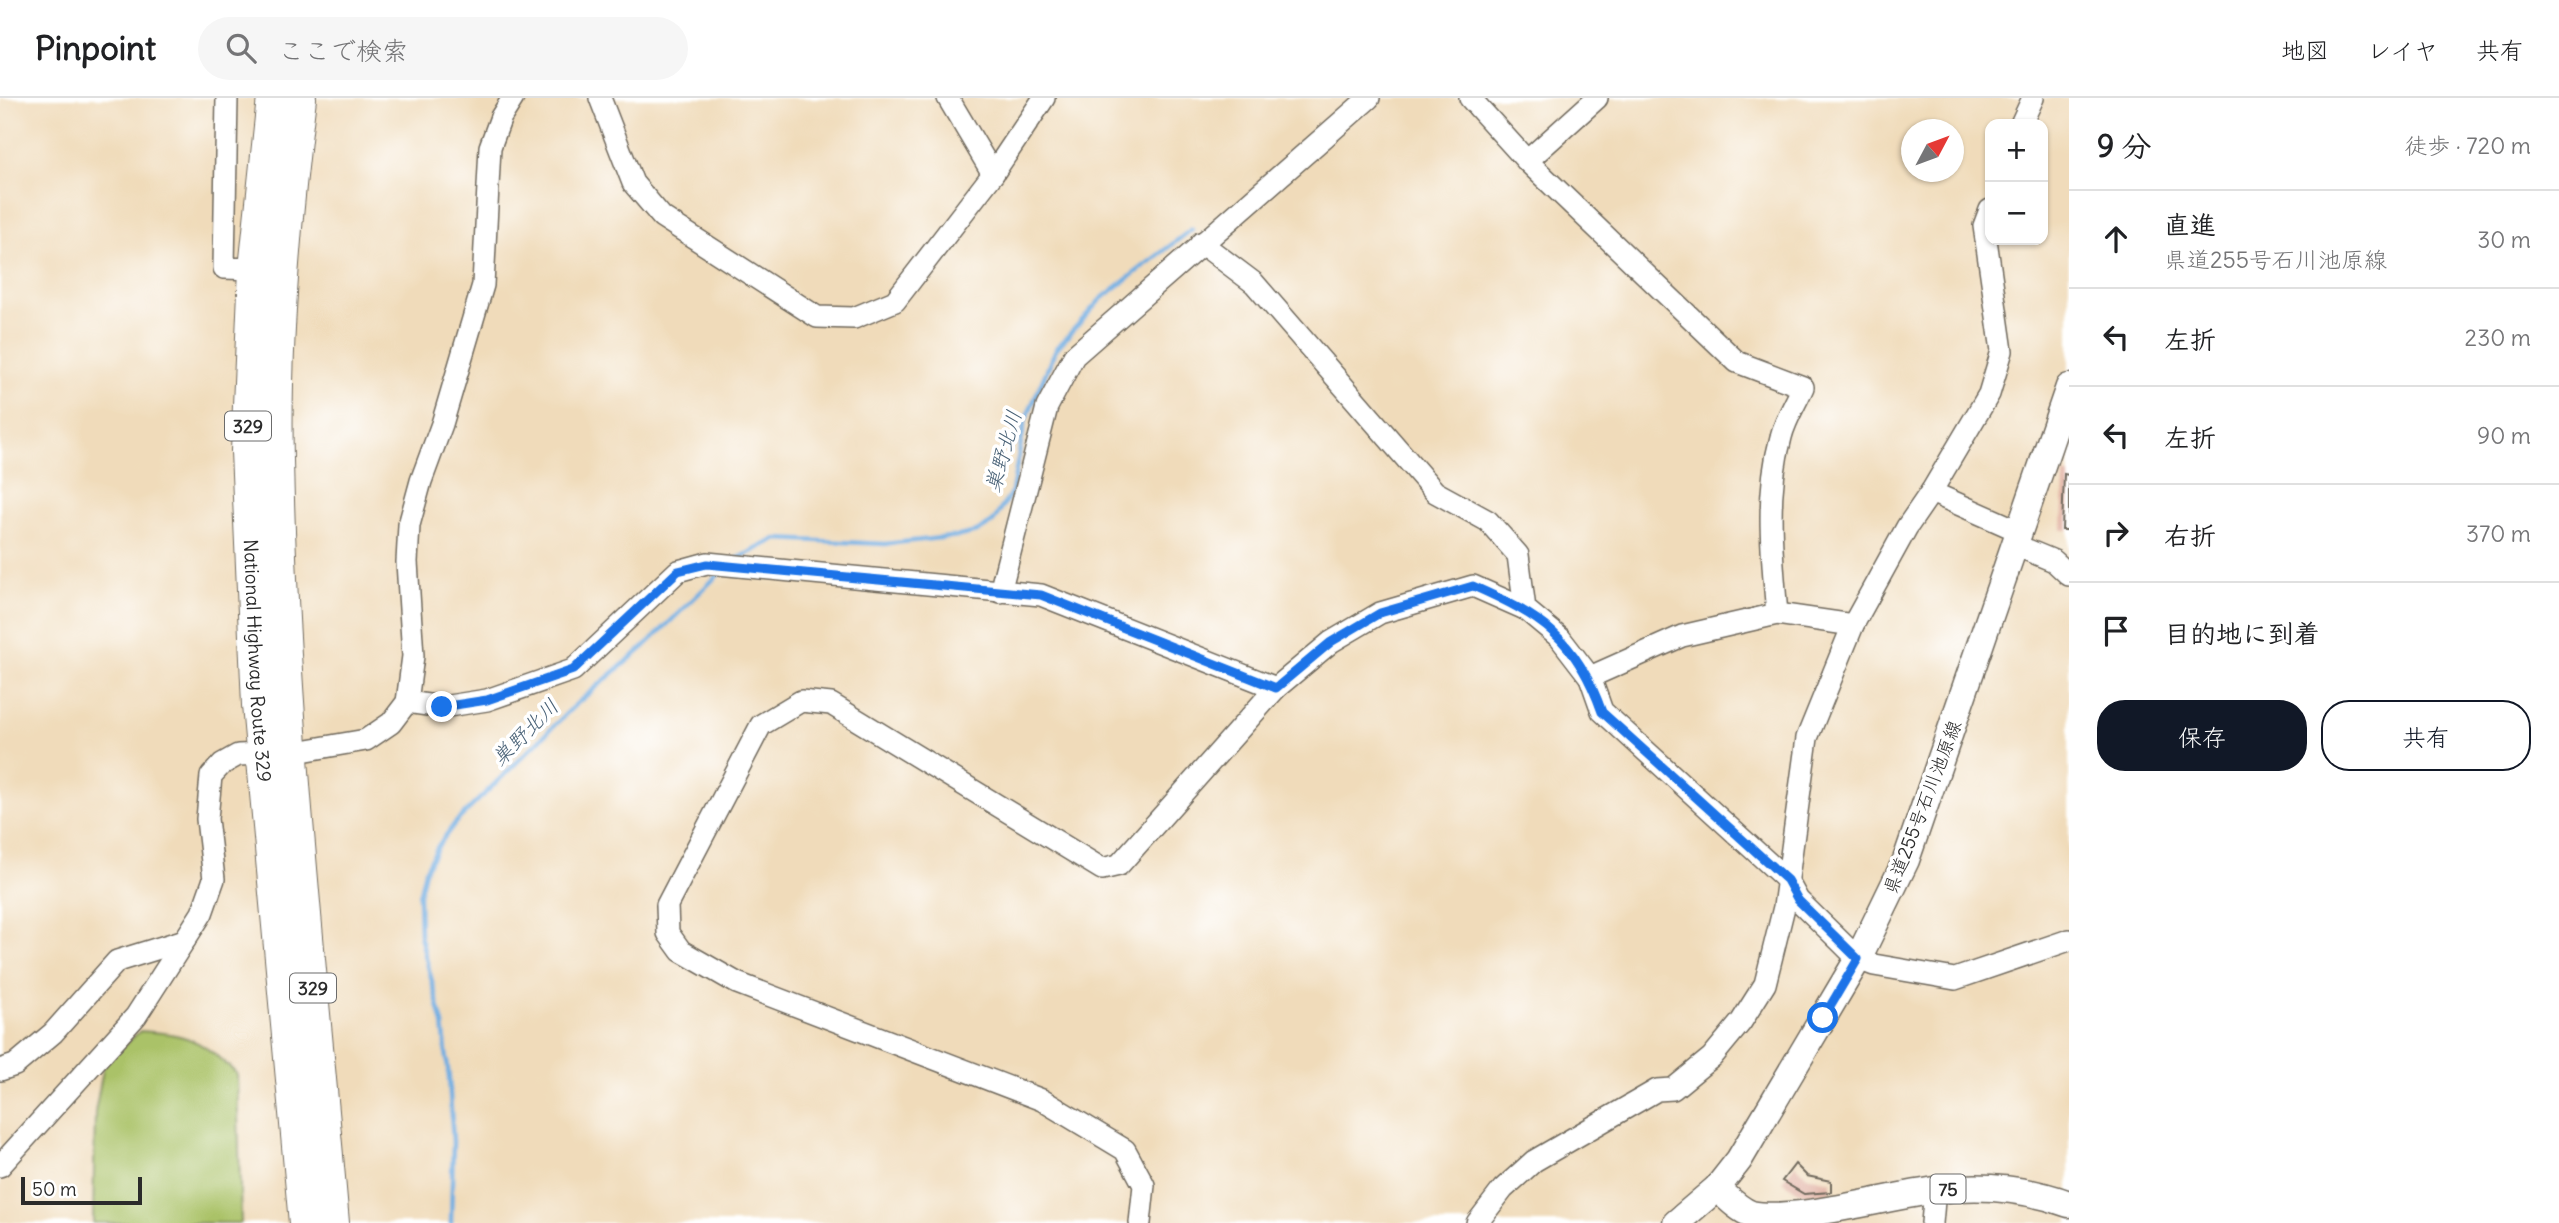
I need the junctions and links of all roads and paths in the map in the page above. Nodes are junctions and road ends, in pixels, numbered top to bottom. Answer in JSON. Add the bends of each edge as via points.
{"nodes":[{"id":1,"x":228,"y":98,"type":"edge"},
{"id":2,"x":273,"y":98,"type":"edge"},
{"id":3,"x":300,"y":98,"type":"edge"},
{"id":4,"x":513,"y":98,"type":"edge"},
{"id":5,"x":600,"y":98,"type":"edge"},
{"id":6,"x":948,"y":98,"type":"edge"},
{"id":7,"x":1044,"y":98,"type":"edge"},
{"id":8,"x":1369,"y":98,"type":"edge"},
{"id":9,"x":1470,"y":98,"type":"edge"},
{"id":10,"x":1597,"y":98,"type":"edge"},
{"id":11,"x":2033,"y":98,"type":"edge"},
{"id":12,"x":1342,"y":106,"type":"edge"},
{"id":13,"x":2023,"y":119,"type":"edge"},
{"id":14,"x":1527,"y":161,"type":"junction"},
{"id":15,"x":993,"y":174,"type":"junction"},
{"id":16,"x":1201,"y":243,"type":"junction"},
{"id":17,"x":1987,"y":245,"type":"edge"},
{"id":18,"x":255,"y":270,"type":"junction"},
{"id":19,"x":2069,"y":387,"type":"edge"},
{"id":20,"x":1931,"y":492,"type":"junction"},
{"id":21,"x":2017,"y":538,"type":"junction"},
{"id":22,"x":2069,"y":575,"type":"edge"},
{"id":23,"x":1000,"y":592,"type":"junction"},
{"id":24,"x":1525,"y":609,"type":"junction"},
{"id":25,"x":1777,"y":614,"type":"junction"},
{"id":26,"x":1853,"y":625,"type":"junction"},
{"id":27,"x":1590,"y":677,"type":"junction"},
{"id":28,"x":1276,"y":688,"type":"junction"},
{"id":29,"x":407,"y":702,"type":"junction"},
{"id":30,"x":276,"y":754,"type":"junction"},
{"id":31,"x":1787,"y":880,"type":"junction"},
{"id":32,"x":184,"y":940,"type":"junction"},
{"id":33,"x":2069,"y":940,"type":"edge"},
{"id":34,"x":1858,"y":959,"type":"junction"},
{"id":35,"x":0,"y":1070,"type":"edge"},
{"id":36,"x":0,"y":1166,"type":"edge"},
{"id":37,"x":1717,"y":1188,"type":"junction"},
{"id":38,"x":1935,"y":1190,"type":"junction"},
{"id":39,"x":2069,"y":1204,"type":"edge"},
{"id":40,"x":305,"y":1223,"type":"edge"},
{"id":41,"x":333,"y":1223,"type":"edge"},
{"id":42,"x":1140,"y":1223,"type":"edge"},
{"id":43,"x":1477,"y":1223,"type":"edge"},
{"id":44,"x":1676,"y":1223,"type":"edge"},
{"id":45,"x":1932,"y":1223,"type":"edge"}],
"edges":[{"from":1,"to":18,"type":"street","via":[[224,268]]},
{"from":2,"to":18,"type":"highway","name":"National Highway Route 329","number":"329"},
{"from":3,"to":30,"type":"highway","name":"National Highway Route 329","number":"329","via":[[282,273],[276,457]]},
{"from":4,"to":29,"type":"street","via":[[490,148],[483,285],[408,525],[413,656]]},
{"from":5,"to":15,"type":"street","via":[[633,183],[662,217],[817,317],[854,318],[895,301]]},
{"from":6,"to":15,"type":"street"},
{"from":7,"to":15,"type":"street"},
{"from":8,"to":12,"type":"street"},
{"from":9,"to":14,"type":"street"},
{"from":10,"to":14,"type":"street"},
{"from":11,"to":13,"type":"street"},
{"from":12,"to":16,"type":"street"},
{"from":14,"to":25,"type":"street","via":[[1737,362],[1803,387],[1781,435],[1773,476]]},
{"from":16,"to":23,"type":"street","via":[[1074,356],[1047,407]]},
{"from":16,"to":24,"type":"street","via":[[1254,283],[1435,492],[1488,521],[1518,555]]},
{"from":17,"to":20,"type":"street","via":[[2002,351],[1989,394]]},
{"from":18,"to":30,"type":"highway","name":"National Highway Route 329","number":"329","via":[[247,451]]},
{"from":19,"to":21,"type":"main road","name":"県道255号石川池原線"},
{"from":20,"to":21,"type":"street"},
{"from":20,"to":26,"type":"street"},
{"from":21,"to":22,"type":"street"},
{"from":21,"to":34,"type":"main road","name":"県道255号石川池原線","via":[[1913,842]]},
{"from":23,"to":28,"type":"street","via":[[1041,595]]},
{"from":23,"to":29,"type":"street","via":[[707,564],[678,571],[573,670],[487,700],[442,707]]},
{"from":24,"to":27,"type":"street","via":[[1560,638]]},
{"from":24,"to":28,"type":"street","via":[[1473,586],[1380,613],[1331,642]]},
{"from":25,"to":26,"type":"street"},
{"from":25,"to":27,"type":"street","via":[[1682,636]]},
{"from":26,"to":31,"type":"street","via":[[1807,737]]},
{"from":27,"to":31,"type":"street","via":[[1602,712]]},
{"from":28,"to":42,"type":"street","via":[[1119,865],[1102,869],[831,704],[802,701],[761,724],[667,905],[668,933],[681,951],[737,982],[1042,1100],[1125,1150],[1144,1185]]},
{"from":29,"to":30,"type":"street","via":[[391,723],[366,740]]},
{"from":30,"to":32,"type":"street","via":[[238,755],[211,776],[207,820],[214,879],[202,913]]},
{"from":30,"to":40,"type":"highway","name":"National Highway Route 329","number":"329"},
{"from":30,"to":41,"type":"highway","name":"National Highway Route 329","number":"329"},
{"from":31,"to":34,"type":"street","via":[[1798,900]]},
{"from":31,"to":43,"type":"street","via":[[1765,984],[1712,1057],[1673,1089],[1657,1090],[1534,1161],[1503,1189]]},
{"from":32,"to":35,"type":"street","via":[[117,961],[53,1032],[15,1065]]},
{"from":32,"to":36,"type":"street","via":[[136,1016]]},
{"from":33,"to":34,"type":"street","via":[[1955,979]]},
{"from":34,"to":37,"type":"main road","name":"県道255号石川池原線","via":[[1739,1160]]},
{"from":37,"to":38,"type":"main road","number":"75","via":[[1753,1215],[1788,1220]]},
{"from":37,"to":44,"type":"main road","name":"県道255号石川池原線"},
{"from":38,"to":39,"type":"main road","number":"75","via":[[1984,1186],[2032,1192]]},
{"from":38,"to":45,"type":"street"}]}
